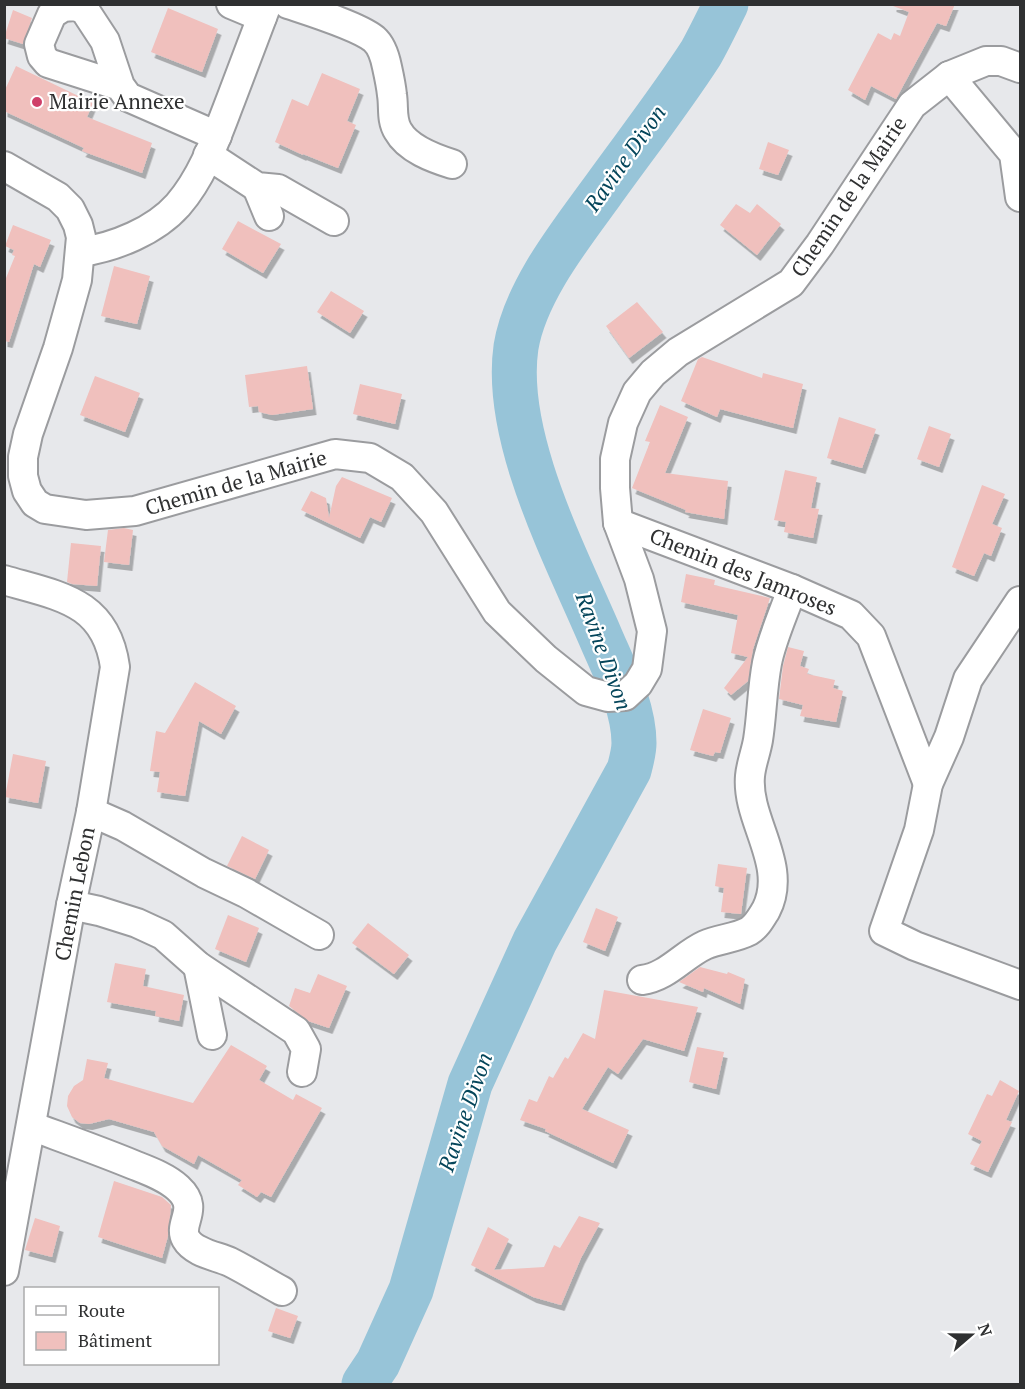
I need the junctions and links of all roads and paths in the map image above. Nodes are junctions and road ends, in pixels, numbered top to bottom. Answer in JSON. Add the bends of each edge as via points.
{"nodes":[{"id":1,"x":231,"y":4,"type":"edge"},
{"id":2,"x":288,"y":4,"type":"edge"},
{"id":3,"x":265,"y":11,"type":"edge"},
{"id":4,"x":1020,"y":68,"type":"edge"},
{"id":5,"x":949,"y":76,"type":"junction"},
{"id":6,"x":120,"y":86,"type":"dead end"},
{"id":7,"x":213,"y":145,"type":"junction"},
{"id":8,"x":452,"y":164,"type":"dead end"},
{"id":9,"x":4,"y":166,"type":"edge"},
{"id":10,"x":257,"y":187,"type":"junction"},
{"id":11,"x":1020,"y":197,"type":"edge"},
{"id":12,"x":269,"y":216,"type":"dead end"},
{"id":13,"x":334,"y":221,"type":"dead end"},
{"id":14,"x":81,"y":252,"type":"junction"},
{"id":15,"x":16,"y":436,"type":"edge"},
{"id":16,"x":618,"y":523,"type":"junction"},
{"id":17,"x":4,"y":580,"type":"edge"},
{"id":18,"x":792,"y":589,"type":"junction"},
{"id":19,"x":1020,"y":601,"type":"edge"},
{"id":20,"x":928,"y":784,"type":"junction"},
{"id":21,"x":91,"y":812,"type":"junction"},
{"id":22,"x":71,"y":905,"type":"junction"},
{"id":23,"x":319,"y":935,"type":"dead end"},
{"id":24,"x":198,"y":966,"type":"junction"},
{"id":25,"x":642,"y":980,"type":"dead end"},
{"id":26,"x":1020,"y":985,"type":"edge"},
{"id":27,"x":212,"y":1035,"type":"dead end"},
{"id":28,"x":302,"y":1072,"type":"dead end"},
{"id":29,"x":31,"y":1126,"type":"junction"},
{"id":30,"x":4,"y":1271,"type":"edge"},
{"id":31,"x":282,"y":1291,"type":"dead end"}],
"edges":[{"from":1,"to":3,"type":"street"},
{"from":2,"to":8,"type":"street","via":[[373,38],[386,59],[398,132],[431,158]]},
{"from":3,"to":7,"type":"street"},
{"from":4,"to":5,"type":"street","name":"Chemin de la Mairie","via":[[1001,61],[986,61]]},
{"from":5,"to":11,"type":"street","via":[[1014,154]]},
{"from":5,"to":16,"type":"street","name":"Chemin de la Mairie","via":[[912,105],[791,283],[678,352],[637,393],[623,423],[615,459]]},
{"from":6,"to":7,"type":"street","via":[[135,102]]},
{"from":7,"to":10,"type":"street"},
{"from":7,"to":14,"type":"street","via":[[177,206],[119,244]]},
{"from":9,"to":14,"type":"street","name":"Chemin de la Mairie","via":[[58,197],[70,209],[78,225]]},
{"from":10,"to":12,"type":"street"},
{"from":10,"to":13,"type":"street","via":[[279,189]]},
{"from":14,"to":15,"type":"street","name":"Chemin de la Mairie","via":[[78,280],[58,348]]},
{"from":15,"to":16,"type":"street","name":"Chemin de la Mairie","via":[[27,491],[35,502],[45,509],[86,515],[135,511],[335,454],[370,458],[402,477],[434,512],[497,612],[586,692],[608,697],[625,696],[638,684],[647,669],[652,631],[639,579]]},
{"from":16,"to":18,"type":"street","name":"Chemin des Jamroses"},
{"from":17,"to":21,"type":"street","name":"Chemin Lebon","via":[[66,598],[87,611],[105,631],[112,647],[115,667]]},
{"from":18,"to":20,"type":"street","name":"Chemin des Jamroses","via":[[851,615],[871,636]]},
{"from":18,"to":25,"type":"street","via":[[767,661],[750,774],[755,810],[771,863],[769,904],[748,931],[709,943],[654,978]]},
{"from":19,"to":20,"type":"street","via":[[968,680]]},
{"from":20,"to":26,"type":"street","via":[[919,830],[884,931]]},
{"from":21,"to":22,"type":"street","name":"Chemin Lebon"},
{"from":21,"to":23,"type":"street"},
{"from":22,"to":24,"type":"street","via":[[128,920],[163,935]]},
{"from":22,"to":29,"type":"street","name":"Chemin Lebon"},
{"from":24,"to":27,"type":"street"},
{"from":24,"to":28,"type":"street","via":[[297,1031],[306,1049]]},
{"from":29,"to":30,"type":"street","name":"Chemin Lebon"},
{"from":29,"to":31,"type":"street","via":[[161,1176],[187,1199],[184,1229],[192,1246]]}]}
